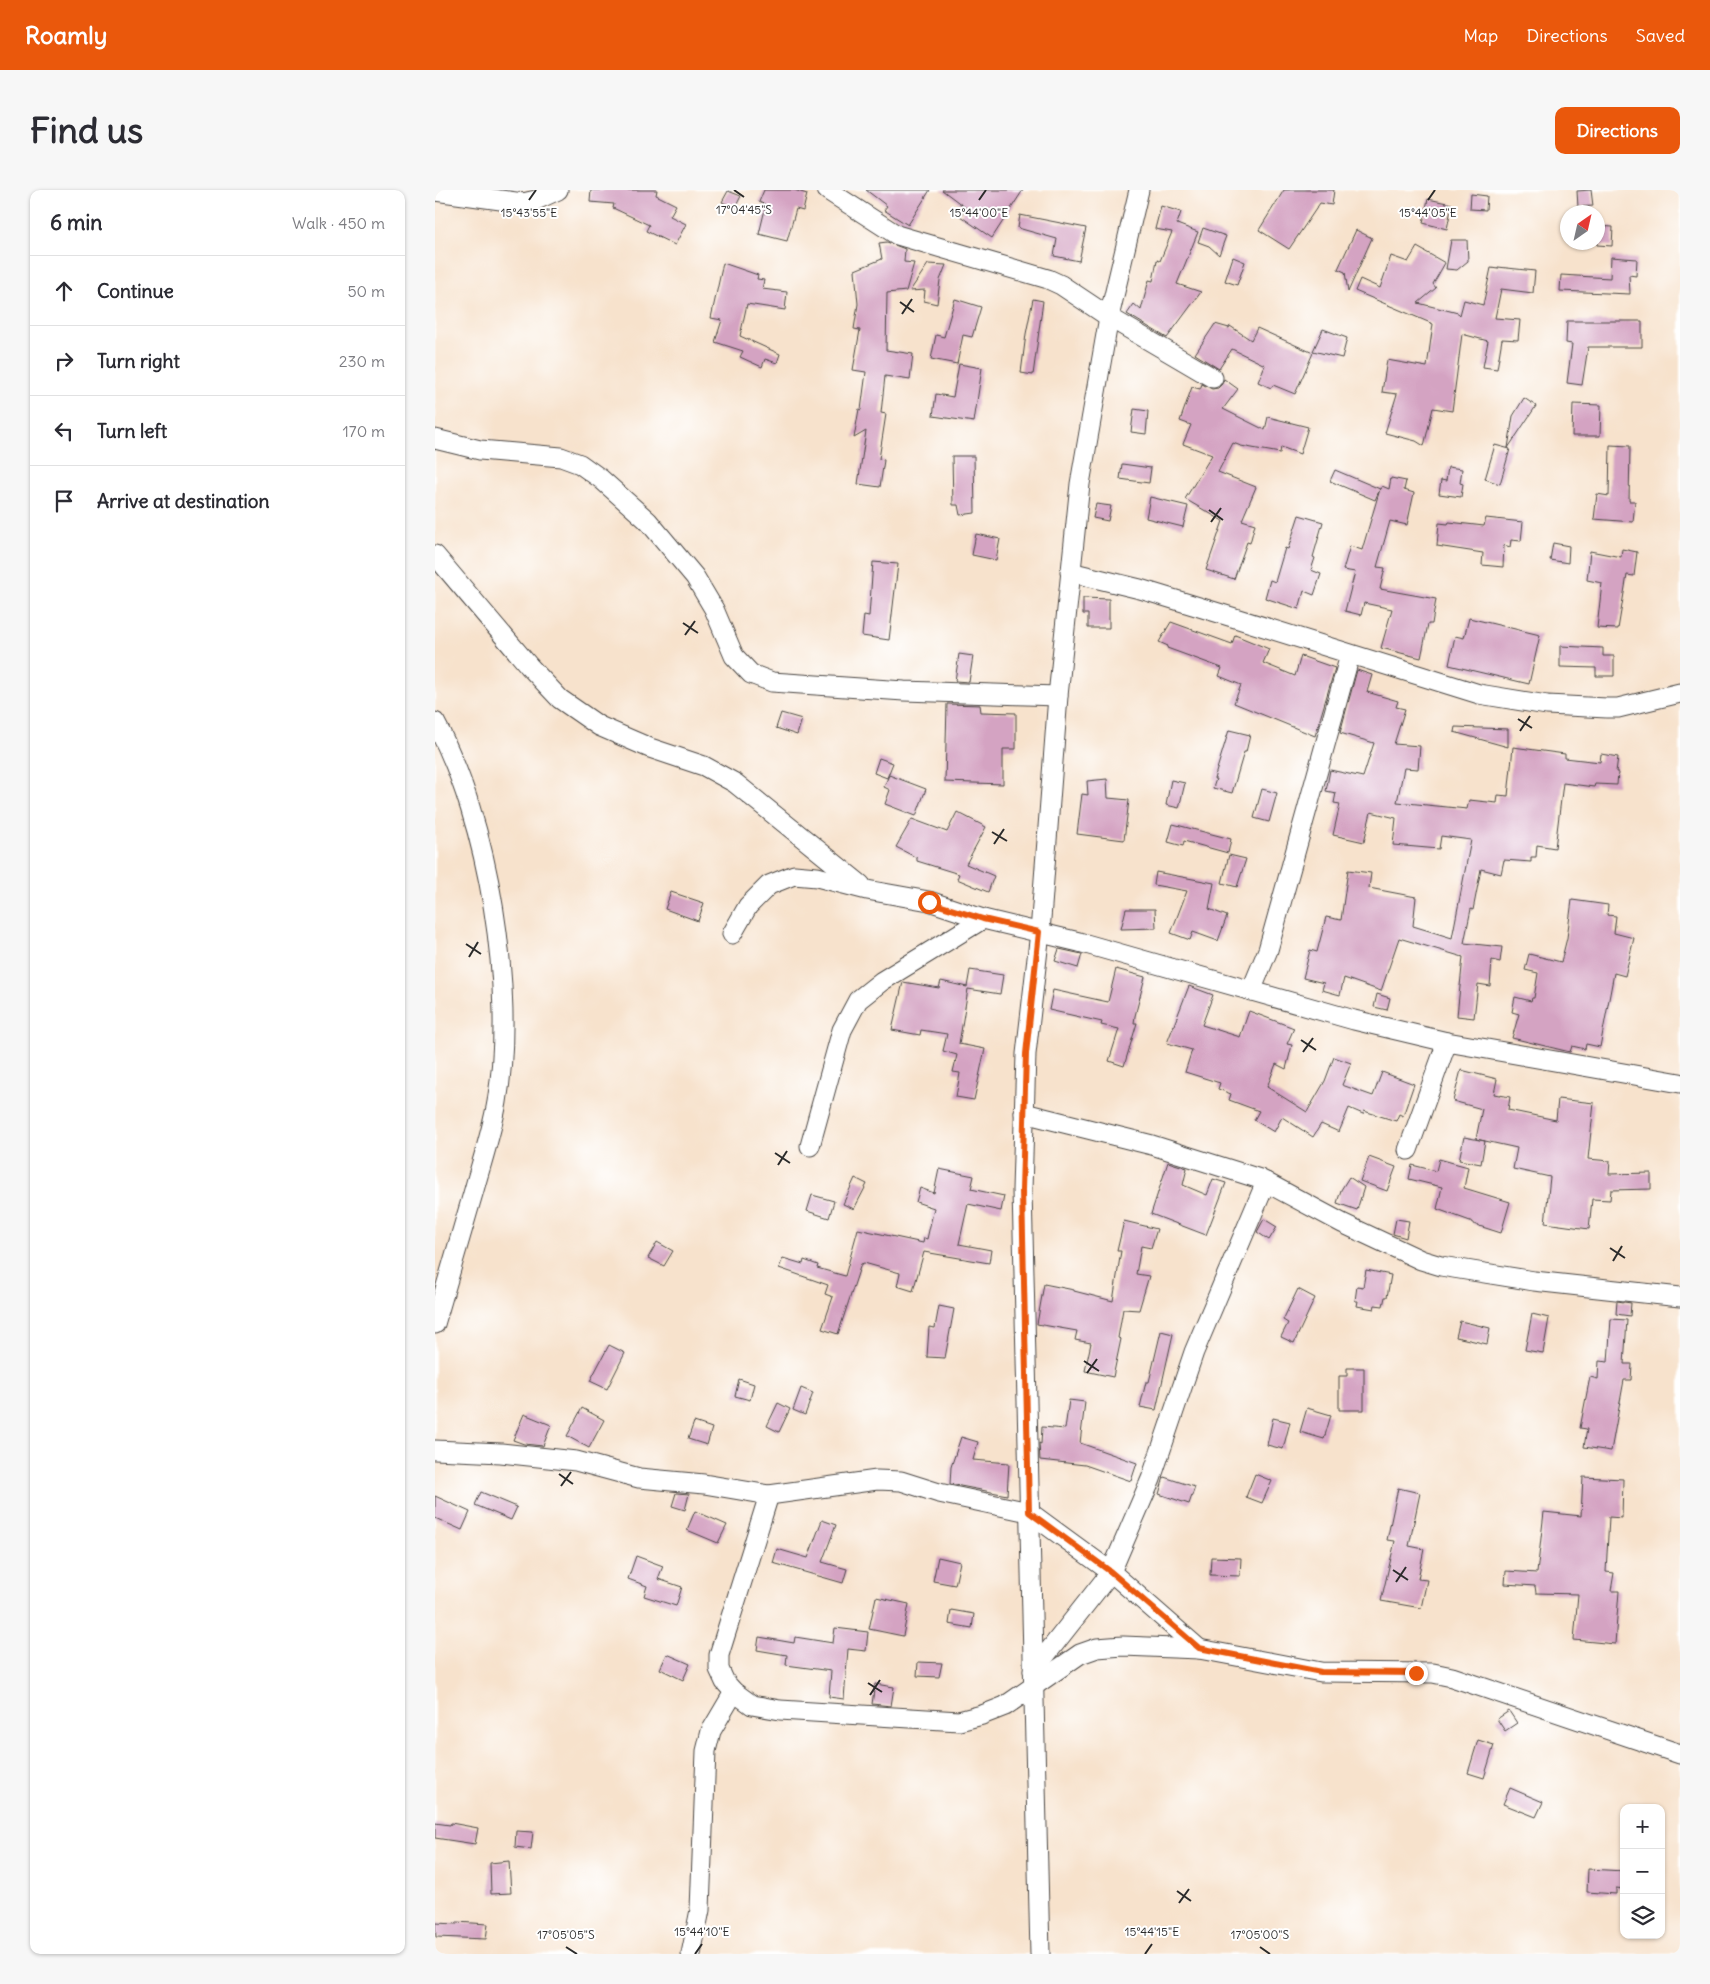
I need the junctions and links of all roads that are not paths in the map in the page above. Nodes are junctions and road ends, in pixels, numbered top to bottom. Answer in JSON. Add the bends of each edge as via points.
{"nodes":[{"id":1,"x":558,"y":190,"type":"edge"},
{"id":2,"x":827,"y":190,"type":"edge"},
{"id":3,"x":1139,"y":190,"type":"edge"},
{"id":4,"x":435,"y":191,"type":"edge"},
{"id":5,"x":1109,"y":317,"type":"junction"},
{"id":6,"x":1213,"y":378,"type":"dead end"},
{"id":7,"x":435,"y":439,"type":"edge"},
{"id":8,"x":435,"y":555,"type":"edge"},
{"id":9,"x":1070,"y":572,"type":"junction"},
{"id":10,"x":1350,"y":655,"type":"junction"},
{"id":11,"x":1680,"y":693,"type":"edge"},
{"id":12,"x":1058,"y":696,"type":"junction"},
{"id":13,"x":435,"y":722,"type":"edge"},
{"id":14,"x":867,"y":890,"type":"junction"},
{"id":15,"x":983,"y":919,"type":"junction"},
{"id":16,"x":1039,"y":932,"type":"junction"},
{"id":17,"x":733,"y":934,"type":"dead end"},
{"id":18,"x":1251,"y":991,"type":"junction"},
{"id":19,"x":1447,"y":1042,"type":"junction"},
{"id":20,"x":1680,"y":1083,"type":"edge"},
{"id":21,"x":1024,"y":1113,"type":"junction"},
{"id":22,"x":810,"y":1146,"type":"dead end"},
{"id":23,"x":1408,"y":1150,"type":"dead end"},
{"id":24,"x":1266,"y":1182,"type":"junction"},
{"id":25,"x":1680,"y":1297,"type":"edge"},
{"id":26,"x":435,"y":1324,"type":"edge"},
{"id":27,"x":435,"y":1450,"type":"edge"},
{"id":28,"x":769,"y":1495,"type":"junction"},
{"id":29,"x":1029,"y":1512,"type":"junction"},
{"id":30,"x":1111,"y":1572,"type":"junction"},
{"id":31,"x":1199,"y":1648,"type":"junction"},
{"id":32,"x":1033,"y":1678,"type":"junction"},
{"id":33,"x":734,"y":1692,"type":"junction"},
{"id":34,"x":1680,"y":1754,"type":"edge"},
{"id":35,"x":691,"y":1954,"type":"edge"},
{"id":36,"x":1040,"y":1954,"type":"edge"}],
"edges":[{"from":1,"to":4,"type":"street","via":[[523,203]]},
{"from":2,"to":5,"type":"street","via":[[897,235],[1048,279]]},
{"from":3,"to":5,"type":"street"},
{"from":5,"to":6,"type":"street"},
{"from":5,"to":9,"type":"street","via":[[1080,484]]},
{"from":7,"to":12,"type":"street","via":[[480,450],[561,457],[580,464],[601,479],[648,521],[695,578],[714,609],[735,656],[751,674],[772,682],[904,691]]},
{"from":8,"to":14,"type":"street","via":[[560,699],[599,726],[704,766],[735,783]]},
{"from":9,"to":10,"type":"street","via":[[1149,592]]},
{"from":9,"to":12,"type":"street"},
{"from":10,"to":11,"type":"street","via":[[1479,694],[1547,705],[1618,708]]},
{"from":10,"to":18,"type":"street","via":[[1268,950]]},
{"from":12,"to":16,"type":"street"},
{"from":13,"to":26,"type":"street","via":[[450,749],[475,825],[491,895],[503,1043],[495,1110]]},
{"from":14,"to":15,"type":"street","via":[[929,902]]},
{"from":14,"to":17,"type":"street","via":[[817,877],[795,875],[769,885],[748,906]]},
{"from":15,"to":16,"type":"street"},
{"from":15,"to":22,"type":"street","via":[[882,981],[858,1000],[842,1030]]},
{"from":16,"to":18,"type":"street"},
{"from":16,"to":21,"type":"street","via":[[1026,1054]]},
{"from":18,"to":19,"type":"street","via":[[1328,1014]]},
{"from":19,"to":20,"type":"street"},
{"from":19,"to":23,"type":"street"},
{"from":21,"to":24,"type":"street","via":[[1152,1145]]},
{"from":21,"to":29,"type":"street","via":[[1022,1190]]},
{"from":24,"to":25,"type":"street","via":[[1342,1223],[1441,1266],[1534,1281]]},
{"from":24,"to":30,"type":"street","via":[[1194,1352],[1151,1479]]},
{"from":27,"to":28,"type":"street","via":[[576,1461],[639,1478]]},
{"from":28,"to":29,"type":"street","via":[[877,1480],[901,1481],[939,1493]]},
{"from":28,"to":33,"type":"street","via":[[719,1654],[719,1669]]},
{"from":29,"to":30,"type":"street"},
{"from":29,"to":32,"type":"street"},
{"from":30,"to":31,"type":"street"},
{"from":30,"to":32,"type":"street"},
{"from":31,"to":32,"type":"street","via":[[1097,1648]]},
{"from":31,"to":34,"type":"street","via":[[1321,1672],[1433,1673],[1452,1677]]},
{"from":32,"to":33,"type":"street","via":[[1005,1706],[959,1721],[780,1710],[752,1705]]},
{"from":32,"to":36,"type":"street"},
{"from":33,"to":35,"type":"street","via":[[711,1730],[706,1751],[700,1910]]}]}
